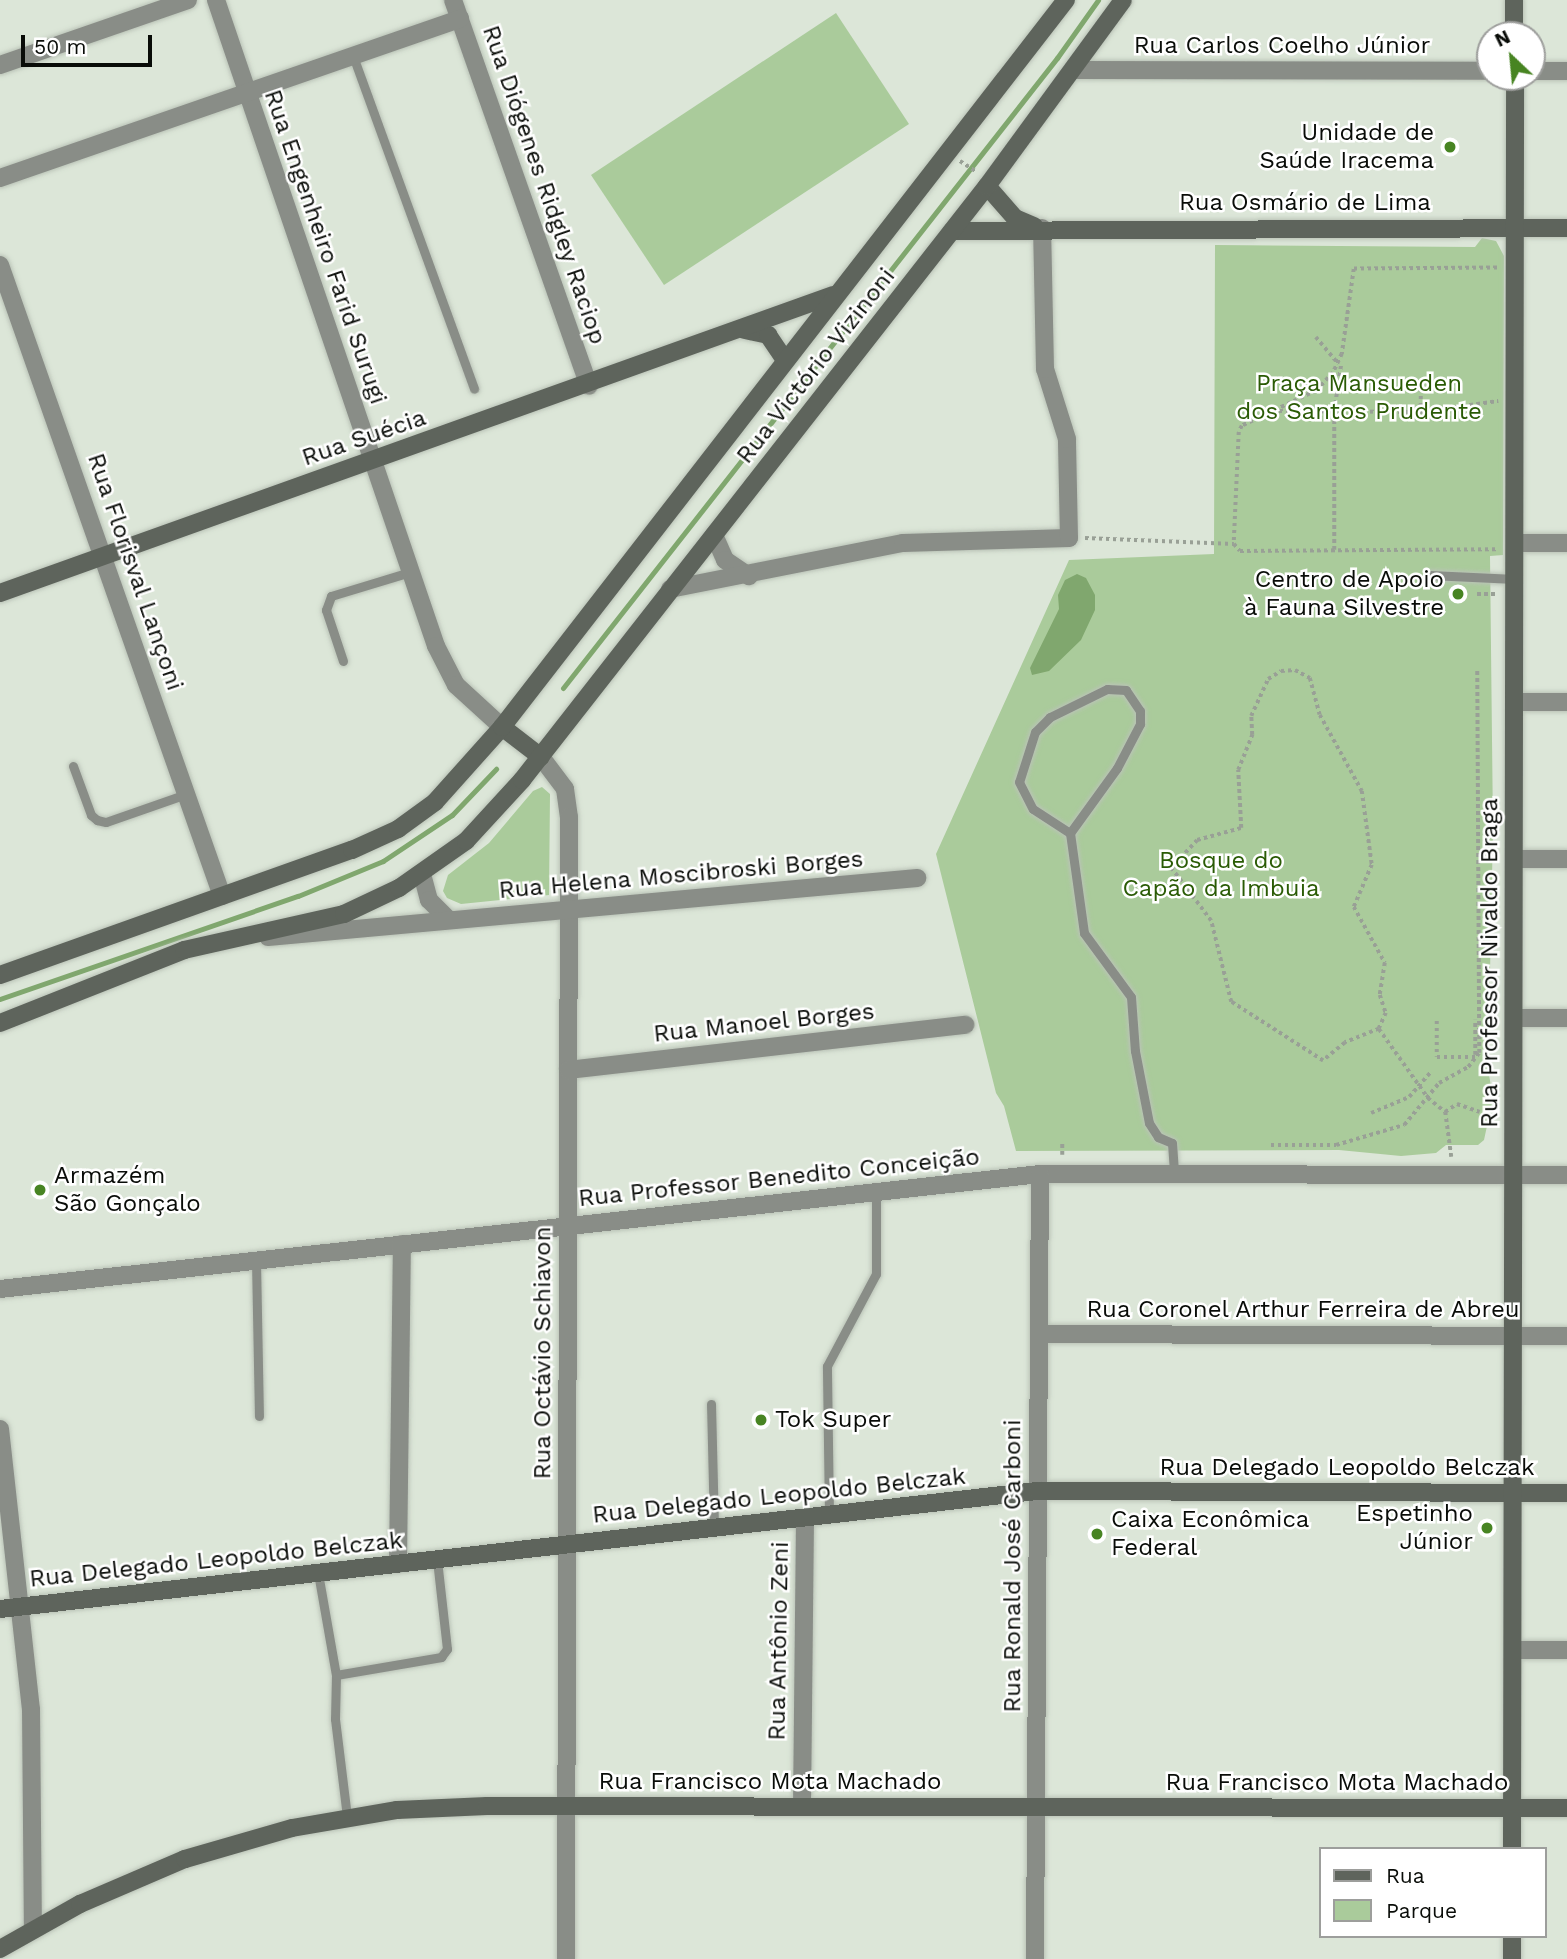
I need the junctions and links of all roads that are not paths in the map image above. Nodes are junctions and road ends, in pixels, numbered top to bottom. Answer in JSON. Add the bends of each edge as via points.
{"nodes":[{"id":1,"x":188,"y":0,"type":"edge"},
{"id":2,"x":216,"y":0,"type":"edge"},
{"id":3,"x":453,"y":0,"type":"edge"},
{"id":4,"x":1066,"y":0,"type":"edge"},
{"id":5,"x":1123,"y":0,"type":"edge"},
{"id":6,"x":1514,"y":0,"type":"edge"},
{"id":7,"x":460,"y":19,"type":"junction"},
{"id":8,"x":1514,"y":21,"type":"edge"},
{"id":9,"x":354,"y":56,"type":"junction"},
{"id":10,"x":0,"y":65,"type":"edge"},
{"id":11,"x":1074,"y":71,"type":"junction"},
{"id":12,"x":1476,"y":71,"type":"edge"},
{"id":13,"x":1546,"y":71,"type":"edge"},
{"id":14,"x":1567,"y":71,"type":"edge"},
{"id":15,"x":1515,"y":91,"type":"edge"},
{"id":16,"x":247,"y":93,"type":"junction"},
{"id":17,"x":0,"y":178,"type":"edge"},
{"id":18,"x":985,"y":181,"type":"junction"},
{"id":19,"x":1042,"y":228,"type":"junction"},
{"id":20,"x":1516,"y":228,"type":"junction"},
{"id":21,"x":1567,"y":228,"type":"edge"},
{"id":22,"x":952,"y":231,"type":"junction"},
{"id":23,"x":0,"y":265,"type":"edge"},
{"id":24,"x":834,"y":295,"type":"junction"},
{"id":25,"x":745,"y":330,"type":"junction"},
{"id":26,"x":783,"y":359,"type":"junction"},
{"id":27,"x":589,"y":386,"type":"junction"},
{"id":28,"x":474,"y":389,"type":"dead end"},
{"id":29,"x":371,"y":461,"type":"junction"},
{"id":30,"x":714,"y":535,"type":"junction"},
{"id":31,"x":1515,"y":543,"type":"junction"},
{"id":32,"x":1567,"y":543,"type":"edge"},
{"id":33,"x":104,"y":557,"type":"junction"},
{"id":34,"x":410,"y":572,"type":"junction"},
{"id":35,"x":1430,"y":575,"type":"dead end"},
{"id":36,"x":749,"y":576,"type":"junction"},
{"id":37,"x":1515,"y":579,"type":"junction"},
{"id":38,"x":670,"y":589,"type":"junction"},
{"id":39,"x":0,"y":593,"type":"edge"},
{"id":40,"x":343,"y":660,"type":"dead end"},
{"id":41,"x":1515,"y":702,"type":"junction"},
{"id":42,"x":1567,"y":702,"type":"edge"},
{"id":43,"x":502,"y":727,"type":"junction"},
{"id":44,"x":541,"y":757,"type":"junction"},
{"id":45,"x":73,"y":766,"type":"dead end"},
{"id":46,"x":186,"y":793,"type":"junction"},
{"id":47,"x":1070,"y":833,"type":"junction"},
{"id":48,"x":1514,"y":859,"type":"junction"},
{"id":49,"x":1567,"y":859,"type":"edge"},
{"id":50,"x":422,"y":874,"type":"junction"},
{"id":51,"x":917,"y":878,"type":"dead end"},
{"id":52,"x":222,"y":896,"type":"junction"},
{"id":53,"x":569,"y":909,"type":"junction"},
{"id":54,"x":449,"y":920,"type":"junction"},
{"id":55,"x":220,"y":941,"type":"junction"},
{"id":56,"x":0,"y":975,"type":"edge"},
{"id":57,"x":1514,"y":1018,"type":"junction"},
{"id":58,"x":1567,"y":1018,"type":"edge"},
{"id":59,"x":0,"y":1023,"type":"edge"},
{"id":60,"x":965,"y":1025,"type":"dead end"},
{"id":61,"x":568,"y":1070,"type":"junction"},
{"id":62,"x":1040,"y":1174,"type":"junction"},
{"id":63,"x":1174,"y":1174,"type":"junction"},
{"id":64,"x":1514,"y":1175,"type":"junction"},
{"id":65,"x":1567,"y":1175,"type":"edge"},
{"id":66,"x":876,"y":1192,"type":"junction"},
{"id":67,"x":568,"y":1226,"type":"junction"},
{"id":68,"x":402,"y":1244,"type":"junction"},
{"id":69,"x":256,"y":1261,"type":"junction"},
{"id":70,"x":0,"y":1289,"type":"edge"},
{"id":71,"x":1039,"y":1334,"type":"junction"},
{"id":72,"x":1514,"y":1336,"type":"junction"},
{"id":73,"x":1567,"y":1336,"type":"edge"},
{"id":74,"x":711,"y":1404,"type":"dead end"},
{"id":75,"x":259,"y":1416,"type":"dead end"},
{"id":76,"x":0,"y":1429,"type":"edge"},
{"id":77,"x":1038,"y":1492,"type":"junction"},
{"id":78,"x":1513,"y":1493,"type":"junction"},
{"id":79,"x":1567,"y":1493,"type":"edge"},
{"id":80,"x":829,"y":1515,"type":"junction"},
{"id":81,"x":805,"y":1518,"type":"junction"},
{"id":82,"x":714,"y":1528,"type":"junction"},
{"id":83,"x":567,"y":1545,"type":"junction"},
{"id":84,"x":437,"y":1560,"type":"junction"},
{"id":85,"x":398,"y":1564,"type":"junction"},
{"id":86,"x":318,"y":1573,"type":"junction"},
{"id":87,"x":21,"y":1607,"type":"junction"},
{"id":88,"x":0,"y":1609,"type":"edge"},
{"id":89,"x":1513,"y":1650,"type":"junction"},
{"id":90,"x":1567,"y":1650,"type":"edge"},
{"id":91,"x":336,"y":1675,"type":"junction"},
{"id":92,"x":566,"y":1806,"type":"junction"},
{"id":93,"x":802,"y":1806,"type":"junction"},
{"id":94,"x":1036,"y":1807,"type":"junction"},
{"id":95,"x":1513,"y":1808,"type":"junction"},
{"id":96,"x":1567,"y":1808,"type":"edge"},
{"id":97,"x":347,"y":1817,"type":"junction"},
{"id":98,"x":1512,"y":1847,"type":"edge"},
{"id":99,"x":33,"y":1929,"type":"junction"},
{"id":100,"x":1512,"y":1938,"type":"edge"},
{"id":101,"x":0,"y":1948,"type":"edge"},
{"id":102,"x":566,"y":1959,"type":"edge"},
{"id":103,"x":1035,"y":1959,"type":"edge"},
{"id":104,"x":1512,"y":1959,"type":"edge"}],
"edges":[{"from":1,"to":10,"type":"street"},
{"from":2,"to":16,"type":"street","name":"Rua Engenheiro Farid Surugi"},
{"from":3,"to":7,"type":"street","name":"Rua Diógenes Ridgley Raciop"},
{"from":4,"to":24,"type":"street","name":"Rua Victório Vizinoni"},
{"from":5,"to":11,"type":"street","name":"Rua Victório Vizinoni"},
{"from":6,"to":8,"type":"street"},
{"from":7,"to":9,"type":"street"},
{"from":7,"to":27,"type":"street","name":"Rua Diógenes Ridgley Raciop"},
{"from":9,"to":16,"type":"street"},
{"from":9,"to":28,"type":"lane"},
{"from":11,"to":12,"type":"street","name":"Rua Carlos Coelho Júnior"},
{"from":11,"to":18,"type":"street","name":"Rua Victório Vizinoni"},
{"from":13,"to":14,"type":"street"},
{"from":15,"to":20,"type":"street","name":"Rua Professor Nivaldo Braga"},
{"from":16,"to":17,"type":"street"},
{"from":16,"to":29,"type":"street","name":"Rua Engenheiro Farid Surugi"},
{"from":18,"to":19,"type":"street","name":"Rua Osmário de Lima","via":[[1015,218]]},
{"from":18,"to":22,"type":"street","name":"Rua Victório Vizinoni"},
{"from":19,"to":20,"type":"street","name":"Rua Osmário de Lima"},
{"from":19,"to":22,"type":"street","name":"Rua Osmário de Lima"},
{"from":19,"to":36,"type":"street","via":[[1045,369],[1067,439],[1069,538],[903,543]]},
{"from":20,"to":21,"type":"street","name":"Rua Osmário de Lima"},
{"from":20,"to":31,"type":"street","name":"Rua Professor Nivaldo Braga"},
{"from":22,"to":30,"type":"street","name":"Rua Victório Vizinoni"},
{"from":23,"to":33,"type":"street","name":"Rua Florisval Lançoni"},
{"from":24,"to":25,"type":"street","name":"Rua Suécia"},
{"from":24,"to":26,"type":"street","name":"Rua Victório Vizinoni"},
{"from":25,"to":26,"type":"street","via":[[768,335]]},
{"from":25,"to":27,"type":"street","name":"Rua Suécia"},
{"from":26,"to":43,"type":"street","name":"Rua Victório Vizinoni"},
{"from":27,"to":29,"type":"street","name":"Rua Suécia"},
{"from":29,"to":33,"type":"street","name":"Rua Suécia"},
{"from":29,"to":34,"type":"street","name":"Rua Engenheiro Farid Surugi"},
{"from":30,"to":36,"type":"street","via":[[725,560]]},
{"from":30,"to":38,"type":"street","name":"Rua Victório Vizinoni"},
{"from":31,"to":32,"type":"street"},
{"from":31,"to":37,"type":"street","name":"Rua Professor Nivaldo Braga"},
{"from":33,"to":39,"type":"street","name":"Rua Suécia"},
{"from":33,"to":46,"type":"street","name":"Rua Florisval Lançoni"},
{"from":34,"to":40,"type":"lane","via":[[331,596],[326,610]]},
{"from":34,"to":43,"type":"street","name":"Rua Engenheiro Farid Surugi","via":[[448,673],[466,697]]},
{"from":35,"to":37,"type":"lane"},
{"from":36,"to":38,"type":"street"},
{"from":37,"to":41,"type":"street","name":"Rua Professor Nivaldo Braga"},
{"from":38,"to":44,"type":"street","name":"Rua Victório Vizinoni"},
{"from":41,"to":42,"type":"street"},
{"from":41,"to":48,"type":"street","name":"Rua Professor Nivaldo Braga"},
{"from":43,"to":44,"type":"street"},
{"from":43,"to":52,"type":"street","name":"Rua Victório Vizinoni","via":[[457,780],[398,829]]},
{"from":44,"to":50,"type":"street","name":"Rua Victório Vizinoni","via":[[485,823]]},
{"from":44,"to":53,"type":"street","name":"Rua Octávio Schiavon","via":[[559,776],[568,802]]},
{"from":45,"to":46,"type":"lane","via":[[97,820],[106,822]]},
{"from":46,"to":52,"type":"street","name":"Rua Florisval Lançoni"},
{"from":47,"to":47,"type":"lane","via":[[1117,768],[1140,724],[1140,711],[1126,690],[1107,689],[1050,717],[1035,733],[1021,765],[1019,782],[1025,799]]},
{"from":47,"to":63,"type":"lane","via":[[1084,933],[1131,998],[1135,1051],[1149,1123],[1158,1137],[1172,1143]]},
{"from":48,"to":49,"type":"street"},
{"from":48,"to":57,"type":"street","name":"Rua Professor Nivaldo Braga"},
{"from":50,"to":54,"type":"street","via":[[429,900]]},
{"from":50,"to":55,"type":"street","name":"Rua Victório Vizinoni","via":[[344,914]]},
{"from":51,"to":53,"type":"street","name":"Rua Helena Moscibroski Borges"},
{"from":52,"to":56,"type":"street","name":"Rua Victório Vizinoni"},
{"from":53,"to":54,"type":"street","name":"Rua Helena Moscibroski Borges"},
{"from":53,"to":61,"type":"street","name":"Rua Octávio Schiavon"},
{"from":54,"to":55,"type":"street","name":"Rua Helena Moscibroski Borges"},
{"from":55,"to":59,"type":"street","name":"Rua Victório Vizinoni","via":[[158,960]]},
{"from":57,"to":58,"type":"street"},
{"from":57,"to":64,"type":"street","name":"Rua Professor Nivaldo Braga"},
{"from":60,"to":61,"type":"street","name":"Rua Manoel Borges"},
{"from":61,"to":67,"type":"street","name":"Rua Octávio Schiavon"},
{"from":62,"to":63,"type":"street","name":"Rua Professor Benedito Conceição"},
{"from":62,"to":66,"type":"street","name":"Rua Professor Benedito Conceição"},
{"from":62,"to":71,"type":"street","name":"Rua Ronald José Carboni"},
{"from":63,"to":64,"type":"street","name":"Rua Professor Benedito Conceição"},
{"from":64,"to":65,"type":"street","name":"Rua Professor Benedito Conceição"},
{"from":64,"to":72,"type":"street","name":"Rua Professor Nivaldo Braga"},
{"from":66,"to":67,"type":"street","name":"Rua Professor Benedito Conceição"},
{"from":66,"to":80,"type":"lane","via":[[876,1274],[827,1366]]},
{"from":67,"to":68,"type":"street","name":"Rua Professor Benedito Conceição"},
{"from":67,"to":83,"type":"street","name":"Rua Octávio Schiavon"},
{"from":68,"to":69,"type":"street","name":"Rua Professor Benedito Conceição"},
{"from":68,"to":85,"type":"street"},
{"from":69,"to":70,"type":"street","name":"Rua Professor Benedito Conceição"},
{"from":69,"to":75,"type":"lane"},
{"from":71,"to":72,"type":"street","name":"Rua Coronel Arthur Ferreira de Abreu"},
{"from":71,"to":77,"type":"street","name":"Rua Ronald José Carboni"},
{"from":72,"to":73,"type":"street","name":"Rua Coronel Arthur Ferreira de Abreu"},
{"from":72,"to":78,"type":"street","name":"Rua Professor Nivaldo Braga"},
{"from":74,"to":82,"type":"lane"},
{"from":76,"to":87,"type":"street"},
{"from":77,"to":78,"type":"street","name":"Rua Delegado Leopoldo Belczak"},
{"from":77,"to":80,"type":"street","name":"Rua Delegado Leopoldo Belczak"},
{"from":77,"to":94,"type":"street","name":"Rua Ronald José Carboni"},
{"from":78,"to":79,"type":"street","name":"Rua Delegado Leopoldo Belczak"},
{"from":78,"to":89,"type":"street","name":"Rua Professor Nivaldo Braga"},
{"from":80,"to":81,"type":"street","name":"Rua Delegado Leopoldo Belczak"},
{"from":81,"to":82,"type":"street","name":"Rua Delegado Leopoldo Belczak"},
{"from":81,"to":93,"type":"street","name":"Rua Antônio Zeni"},
{"from":82,"to":83,"type":"street","name":"Rua Delegado Leopoldo Belczak"},
{"from":83,"to":84,"type":"street","name":"Rua Delegado Leopoldo Belczak"},
{"from":83,"to":92,"type":"street","name":"Rua Octávio Schiavon"},
{"from":84,"to":85,"type":"street","name":"Rua Delegado Leopoldo Belczak"},
{"from":84,"to":91,"type":"lane","via":[[447,1649],[441,1657]]},
{"from":85,"to":86,"type":"street","name":"Rua Delegado Leopoldo Belczak"},
{"from":86,"to":87,"type":"street","name":"Rua Delegado Leopoldo Belczak"},
{"from":86,"to":91,"type":"lane"},
{"from":87,"to":88,"type":"street","name":"Rua Delegado Leopoldo Belczak"},
{"from":87,"to":99,"type":"street","via":[[31,1709]]},
{"from":89,"to":90,"type":"street"},
{"from":89,"to":95,"type":"street","name":"Rua Professor Nivaldo Braga"},
{"from":91,"to":97,"type":"lane","via":[[335,1719]]},
{"from":92,"to":93,"type":"street","name":"Rua Francisco Mota Machado"},
{"from":92,"to":97,"type":"street","name":"Rua Francisco Mota Machado","via":[[441,1806]]},
{"from":92,"to":102,"type":"street","name":"Rua Octávio Schiavon"},
{"from":93,"to":94,"type":"street","name":"Rua Francisco Mota Machado"},
{"from":94,"to":95,"type":"street","name":"Rua Francisco Mota Machado"},
{"from":94,"to":103,"type":"street","name":"Rua Ronald José Carboni"},
{"from":95,"to":96,"type":"street","name":"Rua Francisco Mota Machado"},
{"from":95,"to":98,"type":"street","name":"Rua Professor Nivaldo Braga"},
{"from":97,"to":99,"type":"street","name":"Rua Francisco Mota Machado","via":[[185,1859]]},
{"from":99,"to":101,"type":"street","name":"Rua Francisco Mota Machado"},
{"from":100,"to":104,"type":"street"}]}
